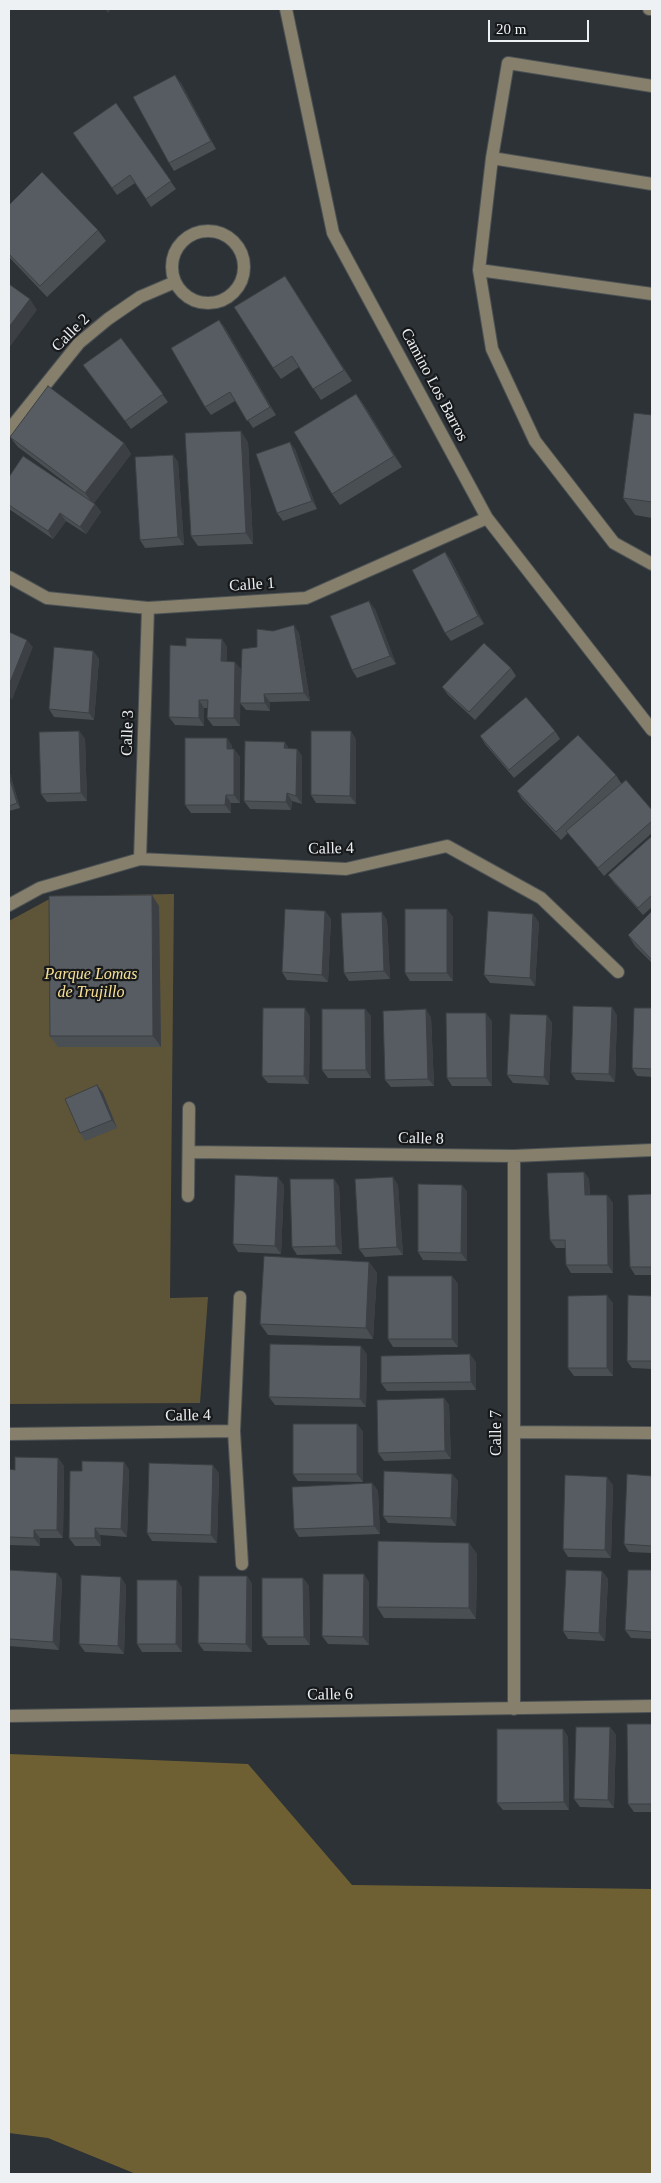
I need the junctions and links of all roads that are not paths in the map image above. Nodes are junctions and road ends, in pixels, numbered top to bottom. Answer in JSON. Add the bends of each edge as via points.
{"nodes":[{"id":1,"x":286,"y":9,"type":"edge"},
{"id":2,"x":652,"y":86,"type":"edge"},
{"id":3,"x":492,"y":158,"type":"junction"},
{"id":4,"x":652,"y":184,"type":"edge"},
{"id":5,"x":478,"y":270,"type":"junction"},
{"id":6,"x":175,"y":282,"type":"junction"},
{"id":7,"x":652,"y":294,"type":"edge"},
{"id":8,"x":9,"y":430,"type":"edge"},
{"id":9,"x":487,"y":518,"type":"junction"},
{"id":10,"x":652,"y":564,"type":"edge"},
{"id":11,"x":9,"y":577,"type":"edge"},
{"id":12,"x":148,"y":608,"type":"junction"},
{"id":13,"x":652,"y":730,"type":"edge"},
{"id":14,"x":140,"y":859,"type":"junction"},
{"id":15,"x":9,"y":905,"type":"edge"},
{"id":16,"x":618,"y":972,"type":"dead end"},
{"id":17,"x":189,"y":1108,"type":"dead end"},
{"id":18,"x":652,"y":1150,"type":"edge"},
{"id":19,"x":189,"y":1152,"type":"junction"},
{"id":20,"x":514,"y":1156,"type":"junction"},
{"id":21,"x":188,"y":1196,"type":"dead end"},
{"id":22,"x":240,"y":1297,"type":"dead end"},
{"id":23,"x":234,"y":1431,"type":"junction"},
{"id":24,"x":514,"y":1432,"type":"junction"},
{"id":25,"x":652,"y":1433,"type":"edge"},
{"id":26,"x":9,"y":1434,"type":"edge"},
{"id":27,"x":242,"y":1564,"type":"dead end"},
{"id":28,"x":652,"y":1706,"type":"edge"},
{"id":29,"x":514,"y":1709,"type":"junction"},
{"id":30,"x":9,"y":1716,"type":"edge"}],
"edges":[{"from":1,"to":9,"type":"street","name":"Camino Los Barros","via":[[333,233]]},
{"from":2,"to":3,"type":"street","via":[[508,63]]},
{"from":3,"to":4,"type":"street"},
{"from":3,"to":5,"type":"street"},
{"from":5,"to":7,"type":"street"},
{"from":5,"to":10,"type":"street","via":[[492,349],[535,441],[614,544]]},
{"from":6,"to":6,"type":"street","via":[[195,301],[209,304],[223,300],[234,292],[241,280],[244,266],[241,252],[233,241],[220,233],[192,234],[181,242],[174,254],[171,268]]},
{"from":6,"to":8,"type":"street","name":"Calle 2","via":[[140,297],[79,343]]},
{"from":9,"to":12,"type":"street","name":"Calle 1","via":[[306,598]]},
{"from":9,"to":13,"type":"street","name":"Camino Los Barros"},
{"from":11,"to":12,"type":"street","name":"Calle 1","via":[[47,598]]},
{"from":12,"to":14,"type":"street","name":"Calle 3"},
{"from":14,"to":15,"type":"street","name":"Calle 4","via":[[40,888]]},
{"from":14,"to":16,"type":"street","name":"Calle 4","via":[[346,869],[446,846],[541,898]]},
{"from":17,"to":19,"type":"street"},
{"from":18,"to":20,"type":"street","name":"Calle 8"},
{"from":19,"to":20,"type":"street","name":"Calle 8"},
{"from":19,"to":21,"type":"street"},
{"from":20,"to":24,"type":"street","name":"Calle 7"},
{"from":22,"to":23,"type":"street","name":"Calle 4"},
{"from":23,"to":26,"type":"street","name":"Calle 4"},
{"from":23,"to":27,"type":"street"},
{"from":24,"to":25,"type":"street"},
{"from":24,"to":29,"type":"street","name":"Calle 7"},
{"from":28,"to":29,"type":"street","name":"Calle 6"},
{"from":29,"to":30,"type":"street","name":"Calle 6"}]}
